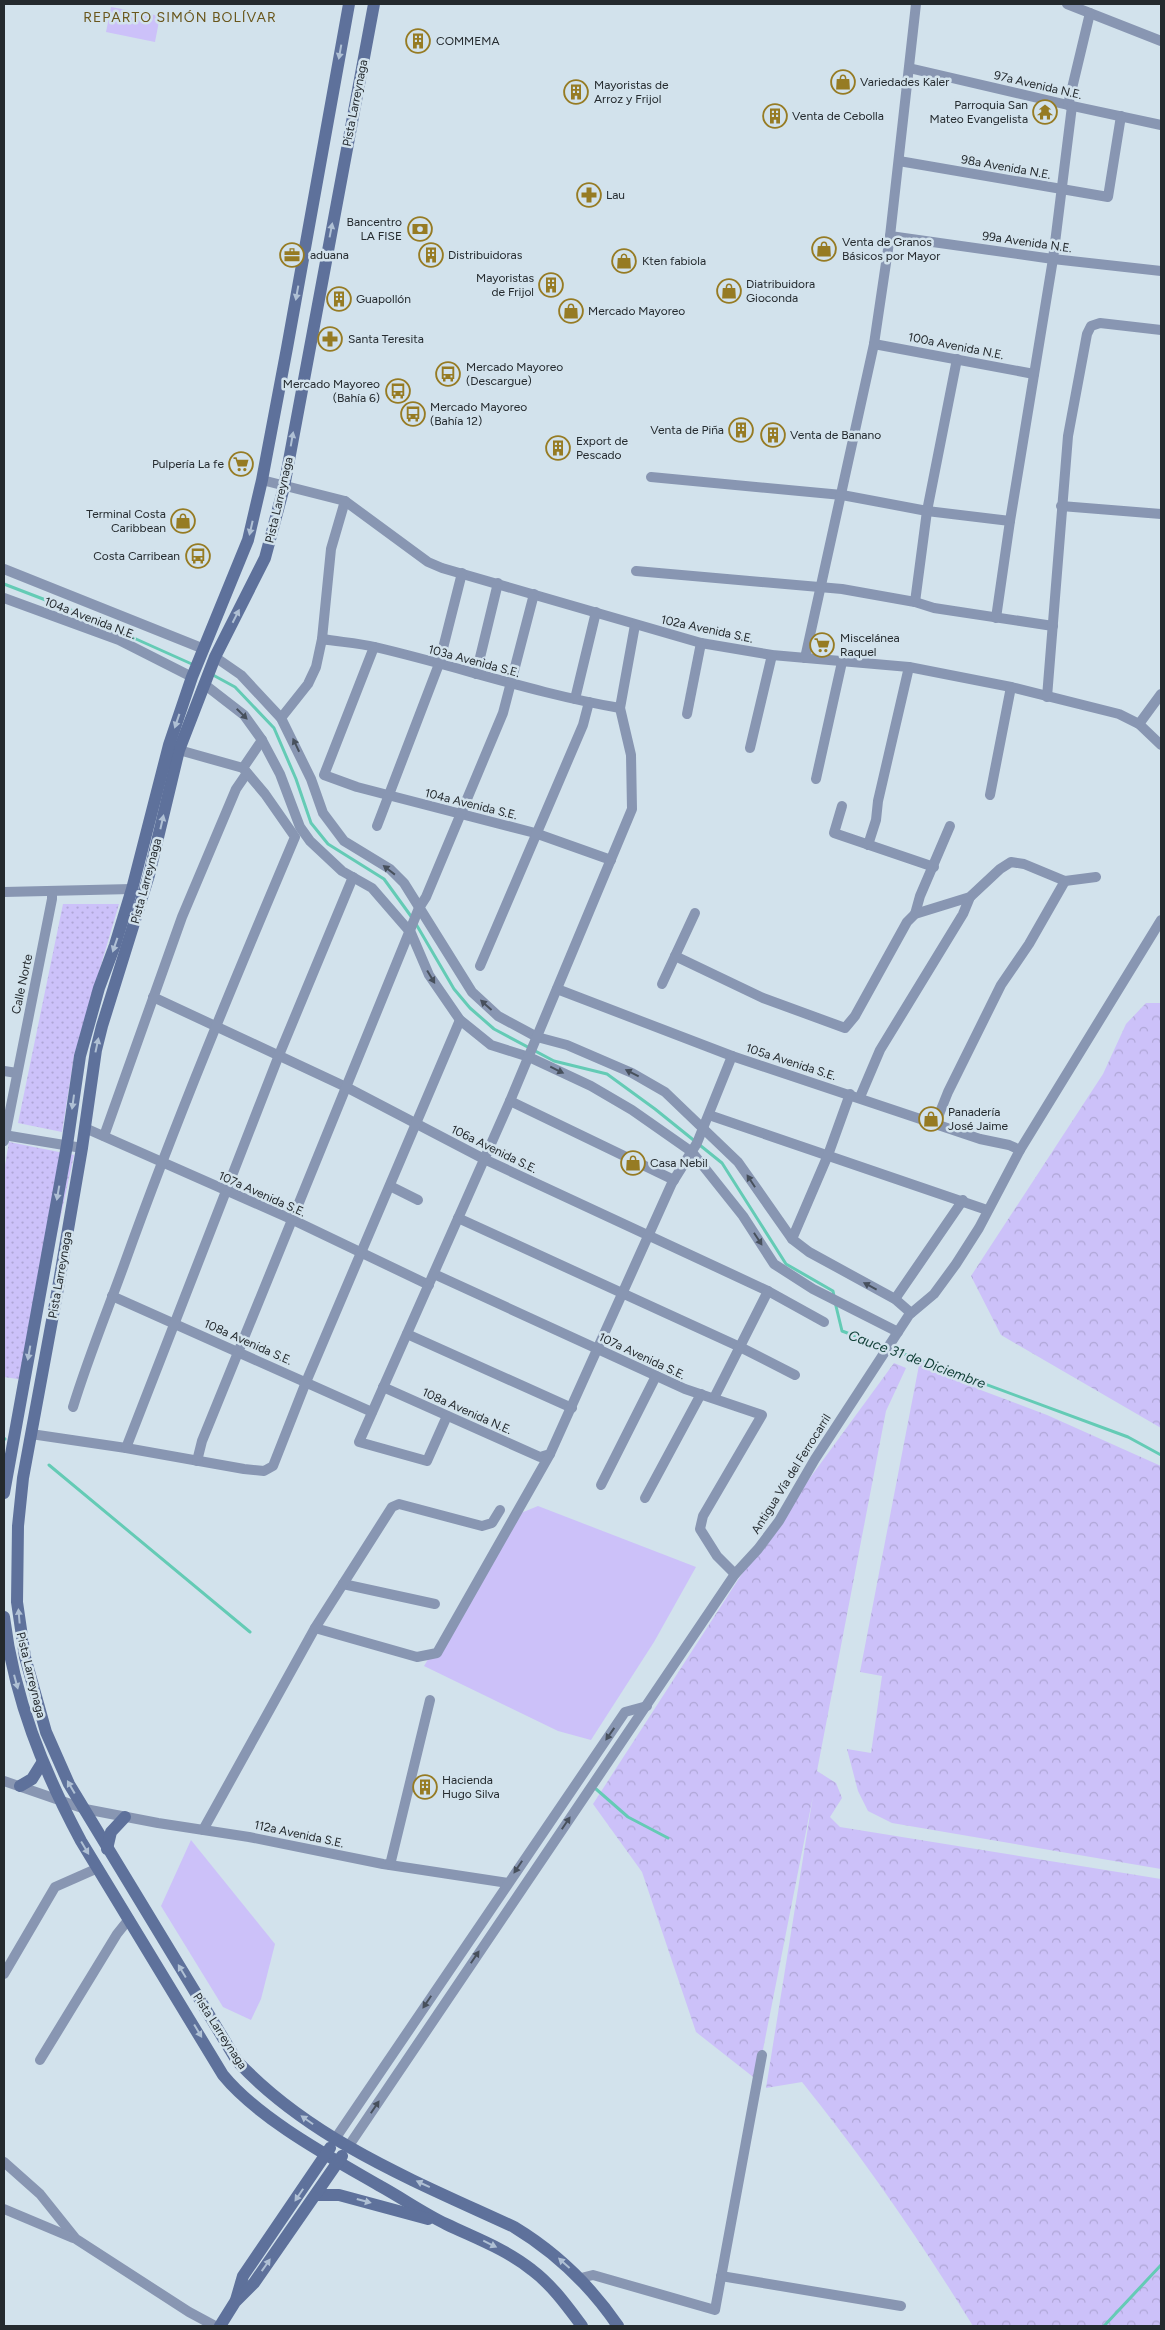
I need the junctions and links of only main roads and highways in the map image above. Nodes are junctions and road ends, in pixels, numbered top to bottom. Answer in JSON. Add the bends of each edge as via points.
{"nodes":[{"id":1,"x":349,"y":4,"type":"edge"},
{"id":2,"x":374,"y":4,"type":"edge"},
{"id":3,"x":4,"y":1493,"type":"edge"},
{"id":4,"x":4,"y":1617,"type":"edge"},
{"id":5,"x":42,"y":1763,"type":"junction"},
{"id":6,"x":20,"y":1786,"type":"road end"},
{"id":7,"x":125,"y":1817,"type":"road end"},
{"id":8,"x":107,"y":1849,"type":"junction"},
{"id":9,"x":335,"y":2139,"type":"junction"},
{"id":10,"x":311,"y":2145,"type":"junction"},
{"id":11,"x":348,"y":2147,"type":"junction"},
{"id":12,"x":326,"y":2154,"type":"junction"},
{"id":13,"x":338,"y":2162,"type":"junction"},
{"id":14,"x":318,"y":2166,"type":"junction"},
{"id":15,"x":316,"y":2195,"type":"junction"},
{"id":16,"x":445,"y":2224,"type":"junction"},
{"id":17,"x":235,"y":2302,"type":"junction"},
{"id":18,"x":220,"y":2326,"type":"edge"},
{"id":19,"x":582,"y":2326,"type":"edge"},
{"id":20,"x":618,"y":2326,"type":"edge"}],
"edges":[{"from":1,"to":3,"type":"main road","name":"Pista Larreynaga","one_way":true,"via":[[262,480],[248,540],[168,745],[132,889],[80,1056]]},
{"from":8,"to":2,"type":"main road","name":"Pista Larreynaga","one_way":true,"via":[[69,1784],[46,1732],[31,1685],[20,1629],[16,1575],[23,1478],[82,1148],[96,1050],[149,875],[179,750],[215,658],[265,558],[284,487]]},
{"from":4,"to":5,"type":"main road","name":"Pista Larreynaga","one_way":true,"via":[[15,1680]]},
{"from":5,"to":6,"type":"main road","via":[[32,1779]]},
{"from":5,"to":10,"type":"main road","name":"Pista Larreynaga","one_way":true,"via":[[98,1868],[223,2075],[246,2100]]},
{"from":7,"to":8,"type":"main road","via":[[111,1832]]},
{"from":9,"to":8,"type":"main road","name":"Pista Larreynaga","one_way":true,"via":[[274,2096],[237,2061]]},
{"from":9,"to":11,"type":"main road","name":"Pista Larreynaga"},
{"from":9,"to":12,"type":"main road"},
{"from":10,"to":12,"type":"main road","name":"Pista Larreynaga"},
{"from":10,"to":14,"type":"main road"},
{"from":11,"to":13,"type":"main road"},
{"from":20,"to":11,"type":"main road","name":"Pista Larreynaga","one_way":true,"via":[[581,2278],[540,2242],[514,2226]]},
{"from":12,"to":13,"type":"main road","name":"Pista Larreynaga"},
{"from":12,"to":14,"type":"main road"},
{"from":13,"to":15,"type":"main road"},
{"from":13,"to":16,"type":"main road","name":"Pista Larreynaga"},
{"from":14,"to":17,"type":"main road","one_way":true,"via":[[243,2276]]},
{"from":15,"to":16,"type":"main road","one_way":true,"via":[[340,2195]]},
{"from":17,"to":15,"type":"main road","one_way":true,"via":[[254,2283]]},
{"from":16,"to":19,"type":"main road","name":"Pista Larreynaga","one_way":true,"via":[[501,2249],[531,2268]]},
{"from":17,"to":18,"type":"main road"}]}
